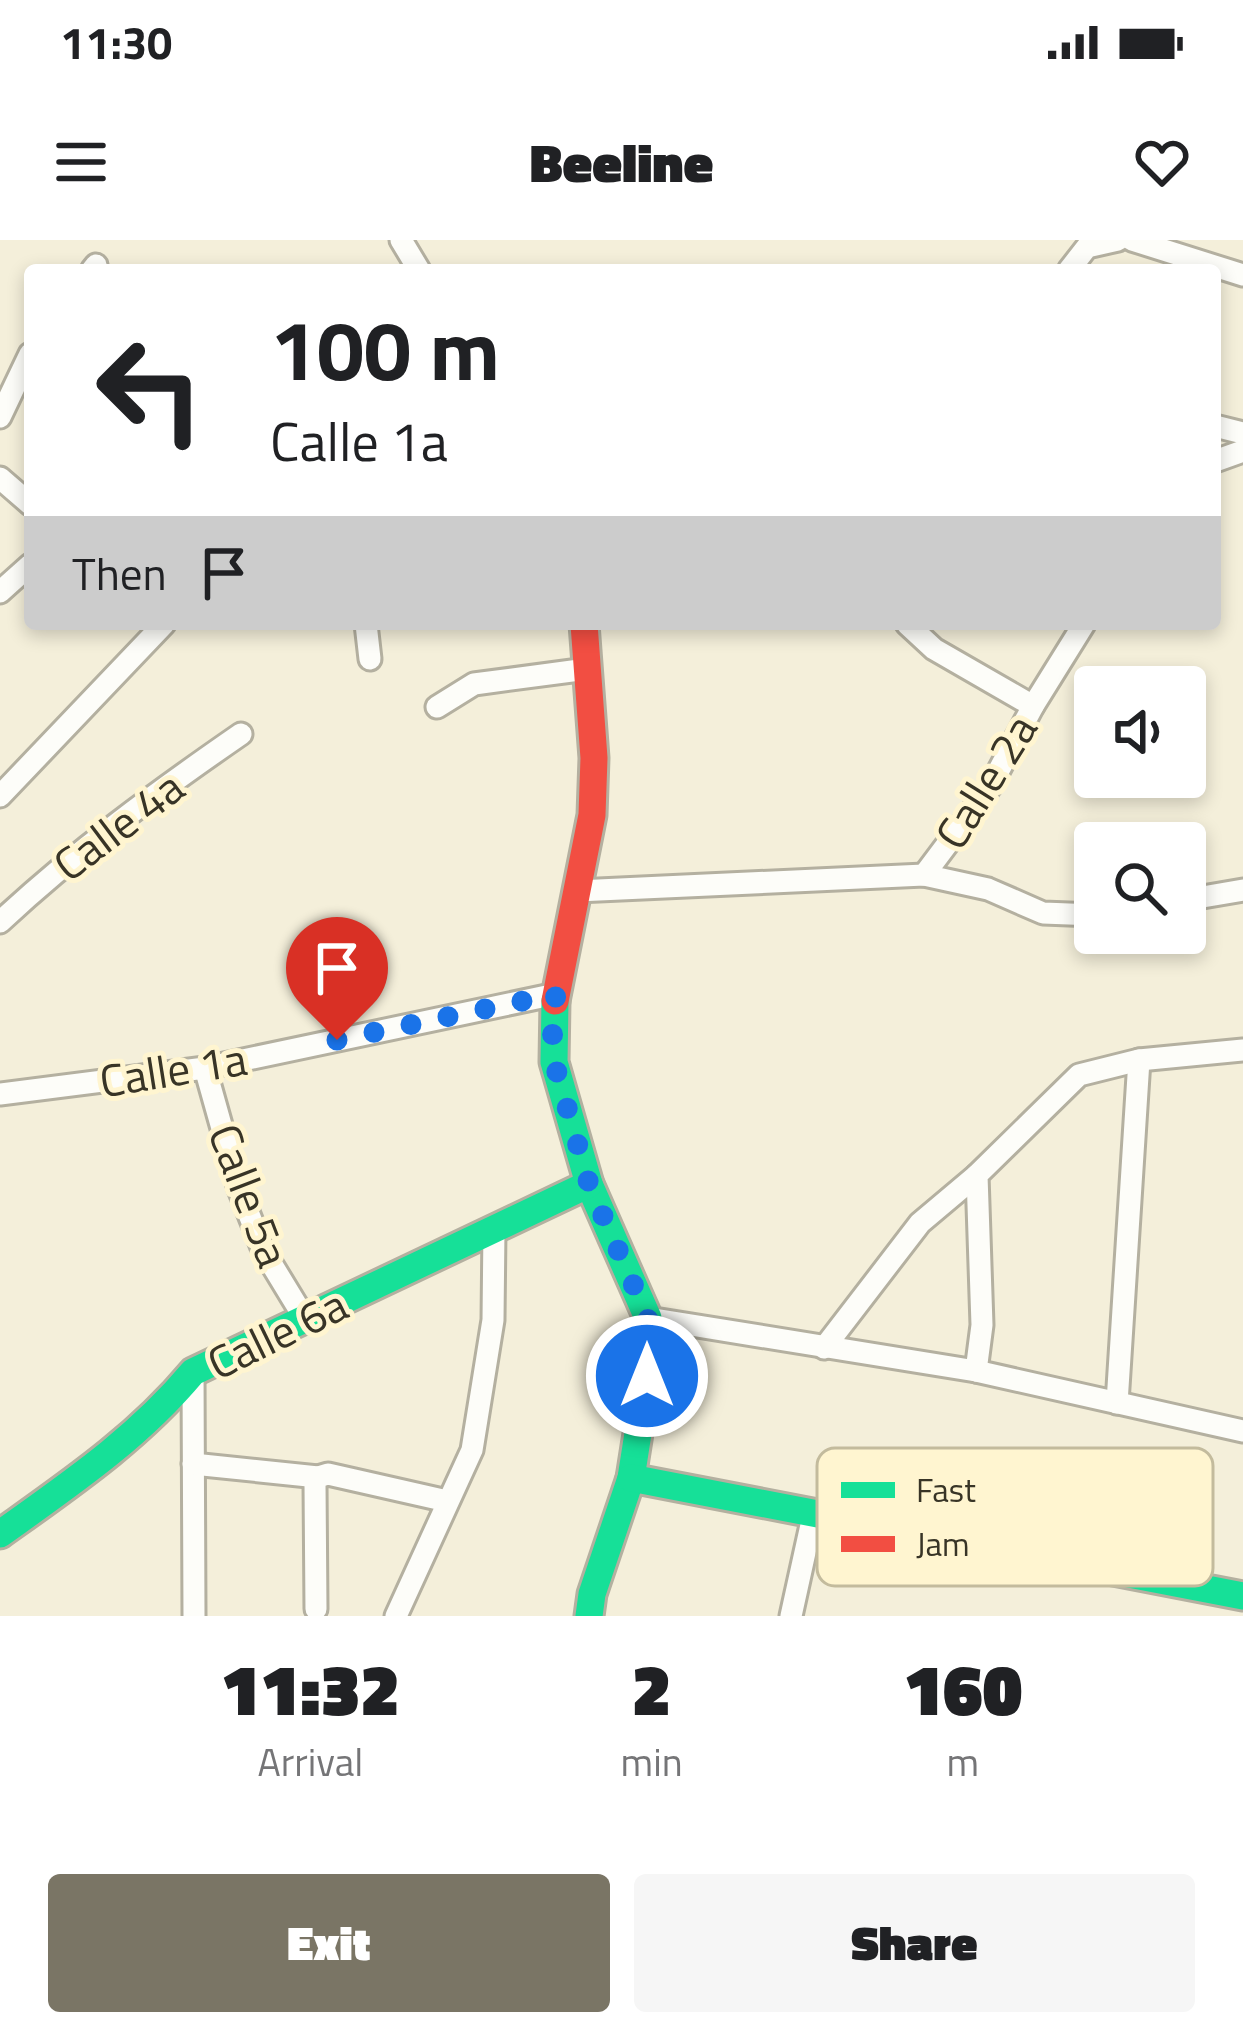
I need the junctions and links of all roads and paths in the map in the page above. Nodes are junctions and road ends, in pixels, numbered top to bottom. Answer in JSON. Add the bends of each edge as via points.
{"nodes":[{"id":1,"x":1118,"y":240,"type":"edge"},
{"id":2,"x":1132,"y":240,"type":"edge"},
{"id":3,"x":1074,"y":264,"type":"edge"},
{"id":4,"x":1208,"y":264,"type":"edge"},
{"id":5,"x":24,"y":367,"type":"edge"},
{"id":6,"x":0,"y":417,"type":"edge"},
{"id":7,"x":0,"y":478,"type":"edge"},
{"id":8,"x":24,"y":499,"type":"edge"},
{"id":9,"x":24,"y":570,"type":"edge"},
{"id":10,"x":0,"y":592,"type":"edge"},
{"id":11,"x":158,"y":630,"type":"edge"},
{"id":12,"x":367,"y":630,"type":"edge"},
{"id":13,"x":584,"y":630,"type":"edge"},
{"id":14,"x":913,"y":630,"type":"edge"},
{"id":15,"x":1080,"y":630,"type":"edge"},
{"id":16,"x":370,"y":659,"type":"dead end"},
{"id":17,"x":587,"y":669,"type":"junction"},
{"id":18,"x":1033,"y":706,"type":"junction"},
{"id":19,"x":437,"y":707,"type":"dead end"},
{"id":20,"x":241,"y":734,"type":"dead end"},
{"id":21,"x":0,"y":796,"type":"edge"},
{"id":22,"x":924,"y":875,"type":"junction"},
{"id":23,"x":1243,"y":890,"type":"edge"},
{"id":24,"x":577,"y":891,"type":"junction"},
{"id":25,"x":1206,"y":896,"type":"edge"},
{"id":26,"x":1074,"y":914,"type":"edge"},
{"id":27,"x":0,"y":922,"type":"edge"},
{"id":28,"x":556,"y":994,"type":"junction"},
{"id":29,"x":1243,"y":1050,"type":"edge"},
{"id":30,"x":1139,"y":1060,"type":"junction"},
{"id":31,"x":205,"y":1068,"type":"junction"},
{"id":32,"x":0,"y":1094,"type":"edge"},
{"id":33,"x":977,"y":1175,"type":"junction"},
{"id":34,"x":589,"y":1184,"type":"junction"},
{"id":35,"x":494,"y":1229,"type":"junction"},
{"id":36,"x":648,"y":1318,"type":"junction"},
{"id":37,"x":305,"y":1319,"type":"junction"},
{"id":38,"x":824,"y":1348,"type":"junction"},
{"id":39,"x":976,"y":1371,"type":"junction"},
{"id":40,"x":193,"y":1372,"type":"junction"},
{"id":41,"x":1117,"y":1403,"type":"junction"},
{"id":42,"x":1243,"y":1431,"type":"edge"},
{"id":43,"x":193,"y":1464,"type":"junction"},
{"id":44,"x":318,"y":1477,"type":"junction"},
{"id":45,"x":631,"y":1478,"type":"junction"},
{"id":46,"x":447,"y":1502,"type":"junction"},
{"id":47,"x":813,"y":1516,"type":"junction"},
{"id":48,"x":817,"y":1517,"type":"edge"},
{"id":49,"x":0,"y":1534,"type":"edge"},
{"id":50,"x":1189,"y":1586,"type":"edge"},
{"id":51,"x":1243,"y":1596,"type":"edge"},
{"id":52,"x":316,"y":1609,"type":"dead end"},
{"id":53,"x":194,"y":1616,"type":"edge"},
{"id":54,"x":396,"y":1616,"type":"edge"},
{"id":55,"x":589,"y":1616,"type":"edge"},
{"id":56,"x":791,"y":1616,"type":"edge"}],
"edges":[{"from":1,"to":3,"type":"street","via":[[1087,247]]},
{"from":2,"to":4,"type":"street"},
{"from":5,"to":6,"type":"street"},
{"from":7,"to":8,"type":"street"},
{"from":9,"to":10,"type":"street"},
{"from":11,"to":21,"type":"street"},
{"from":12,"to":16,"type":"street"},
{"from":13,"to":17,"type":"street"},
{"from":14,"to":18,"type":"street"},
{"from":15,"to":18,"type":"street","name":"Calle 2a"},
{"from":17,"to":19,"type":"street","via":[[475,684]]},
{"from":17,"to":24,"type":"street","via":[[592,815]]},
{"from":18,"to":22,"type":"street","name":"Calle 2a","via":[[990,787]]},
{"from":20,"to":27,"type":"street","name":"Calle 4a","via":[[146,800]]},
{"from":22,"to":24,"type":"street"},
{"from":22,"to":26,"type":"street","via":[[988,889],[1043,913]]},
{"from":23,"to":25,"type":"street"},
{"from":24,"to":28,"type":"street"},
{"from":28,"to":31,"type":"street","name":"Calle 1a"},
{"from":28,"to":34,"type":"street","via":[[554,1062]]},
{"from":29,"to":30,"type":"street"},
{"from":30,"to":33,"type":"street","via":[[1079,1075]]},
{"from":30,"to":41,"type":"street"},
{"from":31,"to":32,"type":"street","name":"Calle 1a"},
{"from":31,"to":37,"type":"street","name":"Calle 5a","via":[[238,1189]]},
{"from":33,"to":38,"type":"street","via":[[920,1223]]},
{"from":33,"to":39,"type":"street"},
{"from":34,"to":35,"type":"street","name":"Calle 6a"},
{"from":34,"to":36,"type":"street"},
{"from":35,"to":37,"type":"street","name":"Calle 6a"},
{"from":35,"to":46,"type":"street","via":[[493,1319],[472,1450]]},
{"from":36,"to":38,"type":"street"},
{"from":36,"to":45,"type":"street"},
{"from":37,"to":40,"type":"street","name":"Calle 6a"},
{"from":38,"to":39,"type":"street"},
{"from":39,"to":41,"type":"street"},
{"from":40,"to":43,"type":"street"},
{"from":40,"to":49,"type":"street","name":"Calle 6a","via":[[158,1414]]},
{"from":41,"to":42,"type":"street"},
{"from":43,"to":44,"type":"street"},
{"from":43,"to":53,"type":"street"},
{"from":44,"to":46,"type":"street"},
{"from":44,"to":52,"type":"street"},
{"from":45,"to":47,"type":"street"},
{"from":45,"to":55,"type":"street"},
{"from":46,"to":54,"type":"street"},
{"from":47,"to":48,"type":"street"},
{"from":47,"to":56,"type":"street"},
{"from":50,"to":51,"type":"street"}]}
